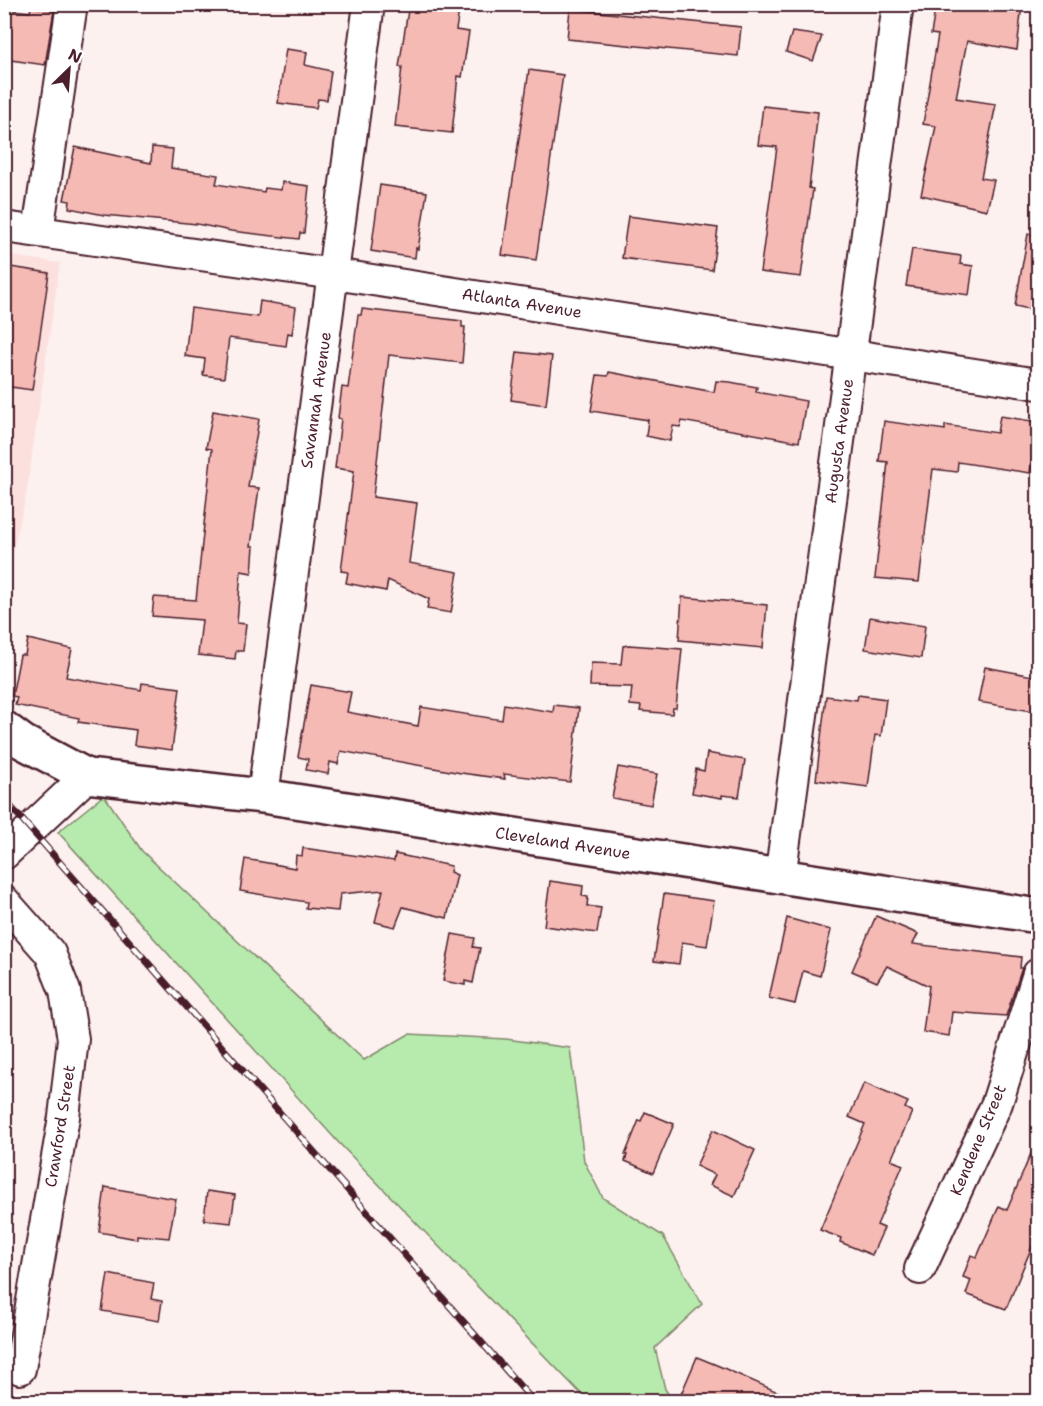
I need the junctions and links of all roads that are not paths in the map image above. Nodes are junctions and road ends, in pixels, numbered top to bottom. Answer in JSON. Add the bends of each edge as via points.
{"nodes":[{"id":1,"x":72,"y":4,"type":"edge"},
{"id":2,"x":369,"y":4,"type":"edge"},
{"id":3,"x":898,"y":4,"type":"edge"},
{"id":4,"x":4,"y":227,"type":"edge"},
{"id":5,"x":38,"y":231,"type":"junction"},
{"id":6,"x":334,"y":274,"type":"junction"},
{"id":7,"x":851,"y":353,"type":"junction"},
{"id":8,"x":1038,"y":384,"type":"edge"},
{"id":9,"x":4,"y":728,"type":"edge"},
{"id":10,"x":87,"y":776,"type":"junction"},
{"id":11,"x":262,"y":796,"type":"junction"},
{"id":12,"x":4,"y":854,"type":"edge"},
{"id":13,"x":780,"y":878,"type":"junction"},
{"id":14,"x":4,"y":902,"type":"edge"},
{"id":15,"x":1038,"y":916,"type":"edge"},
{"id":16,"x":1038,"y":974,"type":"edge"},
{"id":17,"x":920,"y":1269,"type":"dead end"},
{"id":18,"x":20,"y":1369,"type":"dead end"}],
"edges":[{"from":1,"to":5,"type":"street"},
{"from":2,"to":6,"type":"street","name":"Savannah Avenue"},
{"from":3,"to":7,"type":"street","name":"Augusta Avenue"},
{"from":4,"to":5,"type":"street","name":"Atlanta Avenue"},
{"from":5,"to":6,"type":"street","name":"Atlanta Avenue"},
{"from":6,"to":7,"type":"street","name":"Atlanta Avenue"},
{"from":6,"to":11,"type":"street","name":"Savannah Avenue"},
{"from":7,"to":8,"type":"street","name":"Atlanta Avenue"},
{"from":7,"to":13,"type":"street","name":"Augusta Avenue"},
{"from":9,"to":10,"type":"street","name":"Cleveland Avenue"},
{"from":10,"to":11,"type":"street","name":"Cleveland Avenue"},
{"from":10,"to":12,"type":"street"},
{"from":11,"to":13,"type":"street","name":"Cleveland Avenue"},
{"from":13,"to":15,"type":"street","name":"Cleveland Avenue"},
{"from":14,"to":18,"type":"street","name":"Crawford Street","via":[[50,953],[65,991],[73,1039],[64,1117]]},
{"from":16,"to":17,"type":"street","name":"Kendene Street","via":[[997,1103]]}]}
